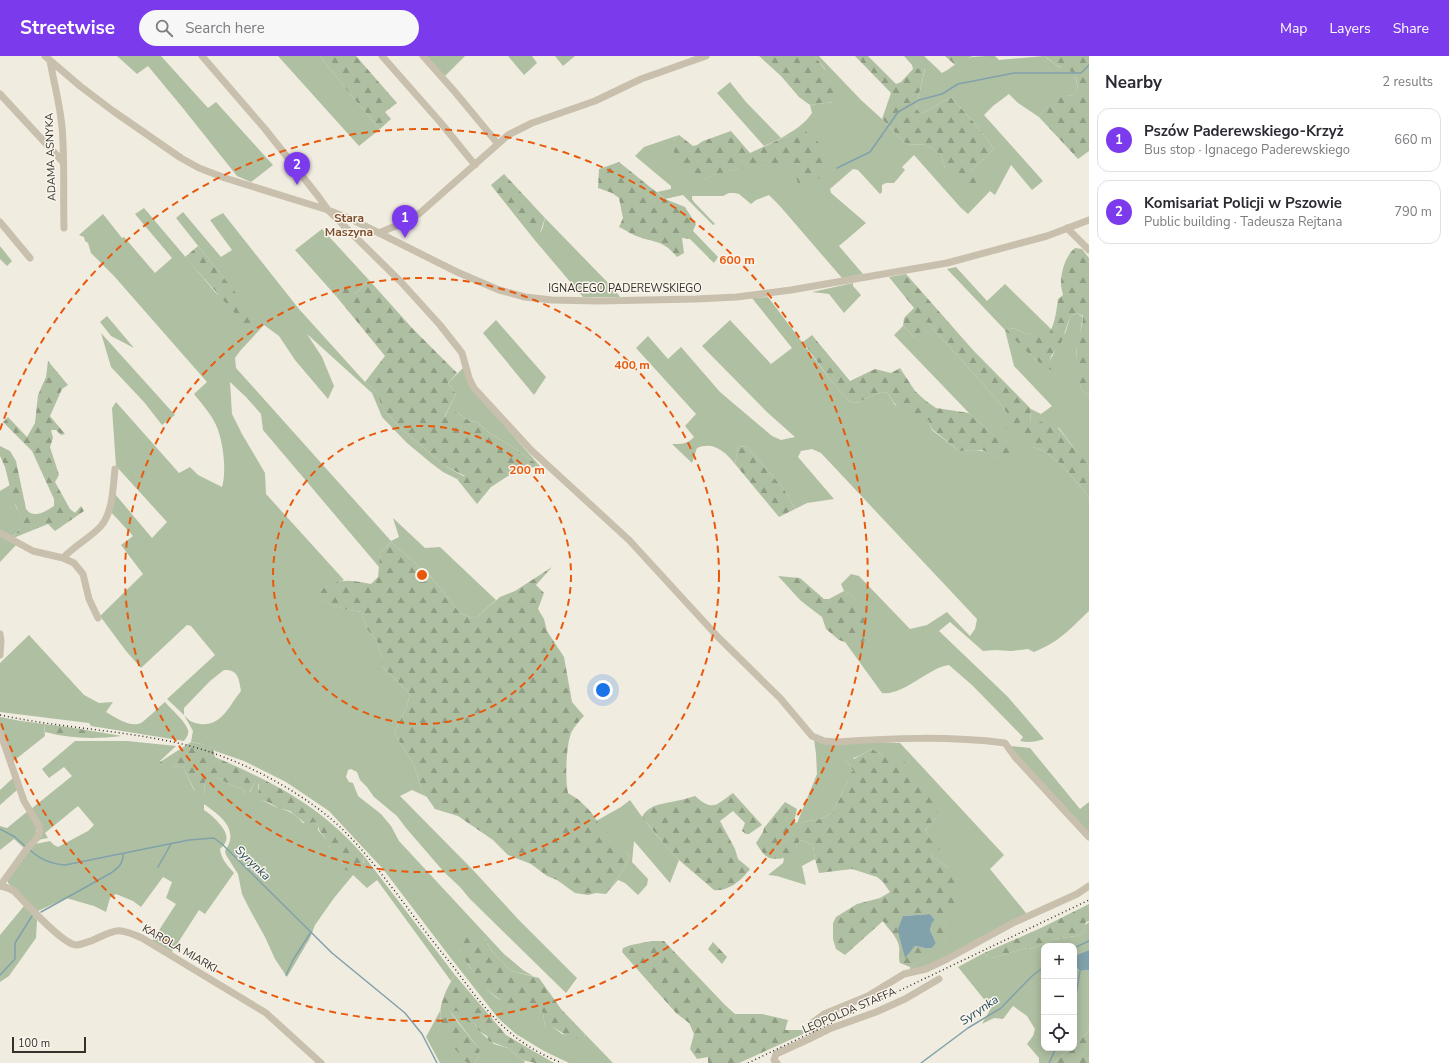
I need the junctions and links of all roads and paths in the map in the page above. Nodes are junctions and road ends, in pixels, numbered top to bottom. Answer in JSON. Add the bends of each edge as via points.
{"nodes":[{"id":1,"x":202,"y":56,"type":"edge"},
{"id":2,"x":382,"y":56,"type":"edge"},
{"id":3,"x":423,"y":56,"type":"edge"},
{"id":4,"x":706,"y":56,"type":"edge"},
{"id":5,"x":48,"y":58,"type":"edge"},
{"id":6,"x":0,"y":94,"type":"edge"},
{"id":7,"x":498,"y":144,"type":"junction"},
{"id":8,"x":63,"y":162,"type":"junction"},
{"id":9,"x":475,"y":165,"type":"junction"},
{"id":10,"x":328,"y":210,"type":"junction"},
{"id":11,"x":1089,"y":220,"type":"edge"},
{"id":12,"x":0,"y":222,"type":"edge"},
{"id":13,"x":64,"y":228,"type":"dead end"},
{"id":14,"x":1067,"y":228,"type":"junction"},
{"id":15,"x":379,"y":233,"type":"junction"},
{"id":16,"x":1089,"y":250,"type":"edge"},
{"id":17,"x":30,"y":258,"type":"dead end"},
{"id":18,"x":115,"y":469,"type":"dead end"},
{"id":19,"x":0,"y":533,"type":"edge"},
{"id":20,"x":62,"y":558,"type":"junction"},
{"id":21,"x":98,"y":618,"type":"dead end"},
{"id":22,"x":0,"y":634,"type":"edge"},
{"id":23,"x":0,"y":655,"type":"edge"},
{"id":24,"x":0,"y":732,"type":"edge"},
{"id":25,"x":1089,"y":837,"type":"edge"},
{"id":26,"x":0,"y":886,"type":"edge"},
{"id":27,"x":1089,"y":886,"type":"edge"},
{"id":28,"x":939,"y":980,"type":"dead end"},
{"id":29,"x":816,"y":1035,"type":"junction"},
{"id":30,"x":321,"y":1063,"type":"edge"},
{"id":31,"x":777,"y":1063,"type":"edge"}],
"edges":[{"from":1,"to":10,"type":"street"},
{"from":2,"to":9,"type":"street","via":[[442,123]]},
{"from":3,"to":7,"type":"street"},
{"from":4,"to":7,"type":"street","via":[[641,79],[595,101],[532,123],[511,133]]},
{"from":5,"to":8,"type":"street","name":"ADAMA ASNYKA","via":[[60,111]]},
{"from":5,"to":10,"type":"street","name":"IGNACEGO PADEREWSKIEGO","via":[[86,90],[199,168]]},
{"from":6,"to":8,"type":"street"},
{"from":7,"to":9,"type":"street"},
{"from":8,"to":13,"type":"street","name":"ADAMA ASNYKA"},
{"from":9,"to":15,"type":"street","via":[[420,213]]},
{"from":10,"to":15,"type":"street","name":"IGNACEGO PADEREWSKIEGO"},
{"from":10,"to":25,"type":"street","via":[[401,282],[440,325],[462,353],[474,388],[536,455],[629,540],[718,637],[780,698],[812,736],[824,741],[837,742],[941,738],[1005,743]]},
{"from":11,"to":14,"type":"street","name":"IGNACEGO PADEREWSKIEGO"},
{"from":12,"to":17,"type":"street"},
{"from":14,"to":15,"type":"street","name":"IGNACEGO PADEREWSKIEGO","via":[[1047,236],[947,263],[791,290],[718,298],[598,301],[532,298],[499,290]]},
{"from":14,"to":16,"type":"street"},
{"from":18,"to":20,"type":"street","via":[[106,517],[100,526]]},
{"from":19,"to":20,"type":"street","via":[[33,551]]},
{"from":20,"to":21,"type":"street","via":[[74,563],[83,574],[89,599]]},
{"from":22,"to":23,"type":"street"},
{"from":24,"to":26,"type":"street","via":[[24,801],[40,829],[39,835]]},
{"from":26,"to":30,"type":"street","name":"KAROLA MIARKI","via":[[14,891],[51,928],[66,941],[74,944],[85,943],[119,930],[142,938],[266,1013]]},
{"from":27,"to":29,"type":"street","via":[[947,959],[926,969],[904,974],[868,996],[824,1014],[812,1023]]},
{"from":28,"to":29,"type":"street","name":"LEOPOLDA STAFFA","via":[[904,999]]},
{"from":29,"to":31,"type":"street","name":"LEOPOLDA STAFFA","via":[[776,1054],[774,1060]]}]}
